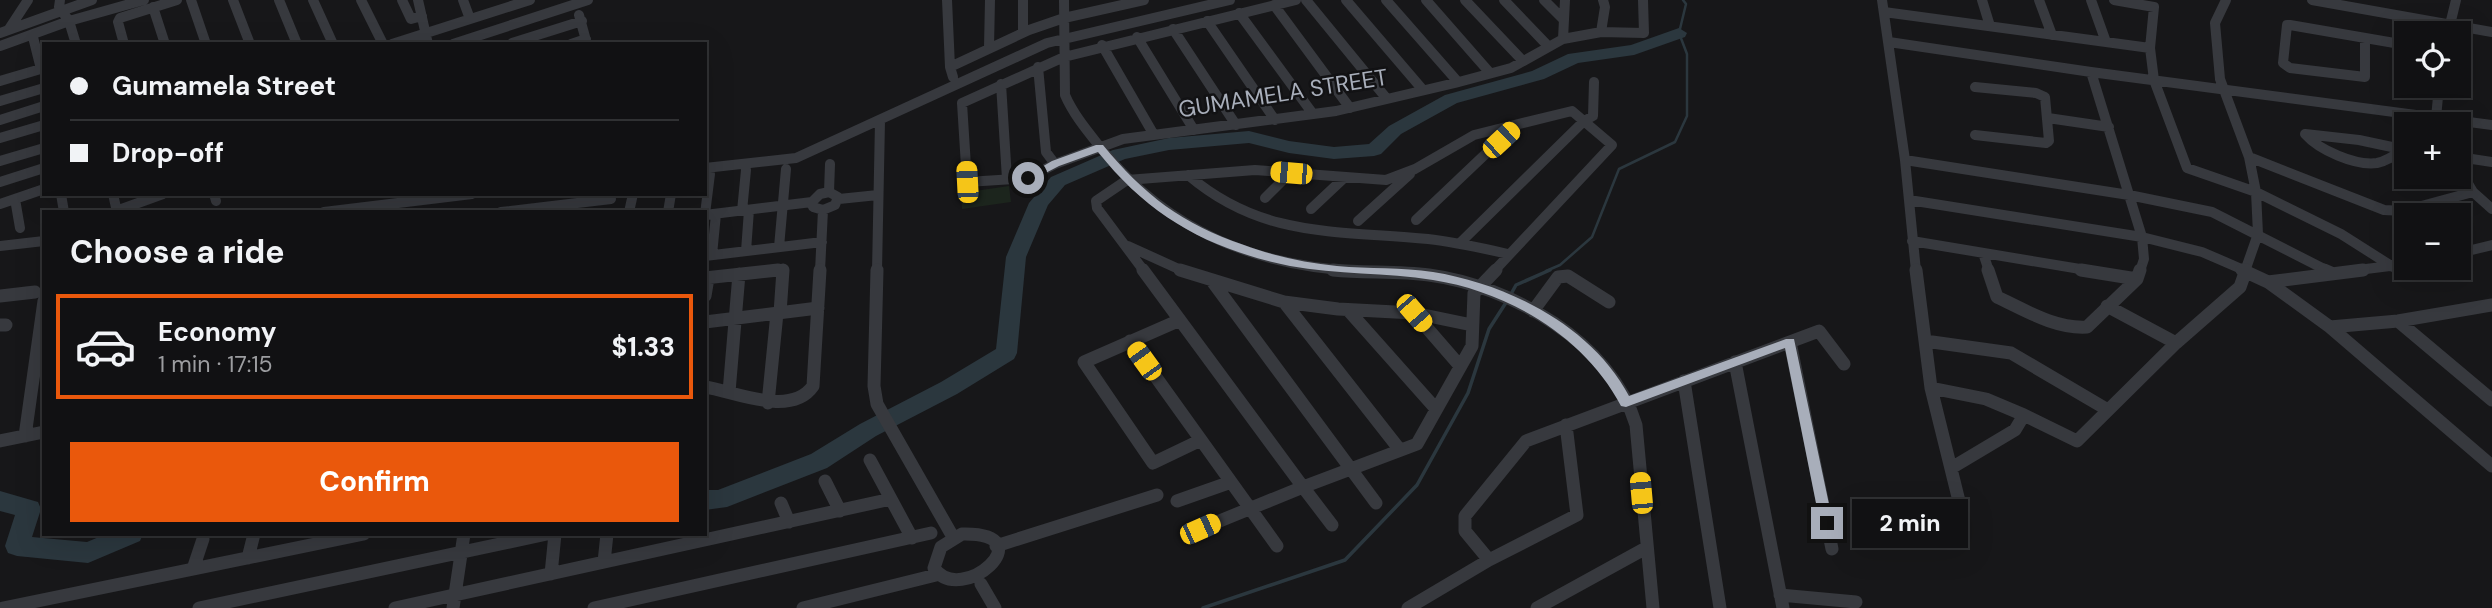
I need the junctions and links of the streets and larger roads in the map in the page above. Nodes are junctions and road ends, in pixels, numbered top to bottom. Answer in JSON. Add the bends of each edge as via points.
{"nodes":[{"id":1,"x":28,"y":0,"type":"edge"},
{"id":2,"x":92,"y":0,"type":"edge"},
{"id":3,"x":144,"y":0,"type":"edge"},
{"id":4,"x":177,"y":0,"type":"edge"},
{"id":5,"x":191,"y":0,"type":"edge"},
{"id":6,"x":233,"y":0,"type":"edge"},
{"id":7,"x":279,"y":0,"type":"edge"},
{"id":8,"x":313,"y":0,"type":"edge"},
{"id":9,"x":361,"y":0,"type":"edge"},
{"id":10,"x":402,"y":0,"type":"edge"},
{"id":11,"x":418,"y":0,"type":"edge"},
{"id":12,"x":463,"y":0,"type":"edge"},
{"id":13,"x":530,"y":0,"type":"edge"},
{"id":14,"x":588,"y":0,"type":"edge"},
{"id":15,"x":947,"y":0,"type":"edge"},
{"id":16,"x":990,"y":0,"type":"edge"},
{"id":17,"x":1023,"y":0,"type":"edge"},
{"id":18,"x":1064,"y":0,"type":"edge"},
{"id":19,"x":1144,"y":0,"type":"edge"},
{"id":20,"x":1230,"y":0,"type":"edge"},
{"id":21,"x":1296,"y":0,"type":"edge"},
{"id":22,"x":1306,"y":0,"type":"edge"},
{"id":23,"x":1346,"y":0,"type":"edge"},
{"id":24,"x":1386,"y":0,"type":"edge"},
{"id":25,"x":1426,"y":0,"type":"edge"},
{"id":26,"x":1465,"y":0,"type":"edge"},
{"id":27,"x":1504,"y":0,"type":"edge"},
{"id":28,"x":1544,"y":0,"type":"edge"},
{"id":29,"x":1565,"y":0,"type":"edge"},
{"id":30,"x":1603,"y":0,"type":"edge"},
{"id":31,"x":1643,"y":0,"type":"edge"},
{"id":32,"x":1982,"y":0,"type":"edge"},
{"id":33,"x":2039,"y":0,"type":"edge"},
{"id":34,"x":2091,"y":0,"type":"edge"},
{"id":35,"x":2114,"y":0,"type":"edge"},
{"id":36,"x":2226,"y":0,"type":"edge"},
{"id":37,"x":2312,"y":0,"type":"edge"},
{"id":38,"x":2456,"y":0,"type":"edge"},
{"id":39,"x":502,"y":4,"type":"edge"},
{"id":40,"x":60,"y":5,"type":"edge"},
{"id":41,"x":576,"y":5,"type":"junction"},
{"id":42,"x":1102,"y":5,"type":"edge"},
{"id":43,"x":1274,"y":5,"type":"junction"},
{"id":44,"x":1883,"y":6,"type":"edge"},
{"id":45,"x":153,"y":7,"type":"junction"},
{"id":46,"x":1239,"y":13,"type":"junction"},
{"id":47,"x":422,"y":16,"type":"junction"},
{"id":48,"x":1064,"y":18,"type":"junction"},
{"id":49,"x":470,"y":19,"type":"junction"},
{"id":50,"x":1564,"y":20,"type":"junction"},
{"id":51,"x":69,"y":21,"type":"junction"},
{"id":52,"x":582,"y":21,"type":"junction"},
{"id":53,"x":1207,"y":21,"type":"junction"},
{"id":54,"x":2416,"y":21,"type":"edge"},
{"id":55,"x":2452,"y":21,"type":"edge"},
{"id":56,"x":1990,"y":26,"type":"junction"},
{"id":57,"x":503,"y":28,"type":"junction"},
{"id":58,"x":1173,"y":29,"type":"junction"},
{"id":59,"x":2471,"y":30,"type":"edge"},
{"id":60,"x":5,"y":31,"type":"edge"},
{"id":61,"x":1023,"y":32,"type":"junction"},
{"id":62,"x":1601,"y":32,"type":"junction"},
{"id":63,"x":2492,"y":32,"type":"edge"},
{"id":64,"x":1644,"y":33,"type":"joint"},
{"id":65,"x":2052,"y":35,"type":"junction"},
{"id":66,"x":33,"y":37,"type":"dead end"},
{"id":67,"x":1137,"y":37,"type":"junction"},
{"id":68,"x":427,"y":38,"type":"edge"},
{"id":69,"x":1063,"y":38,"type":"junction"},
{"id":70,"x":2365,"y":38,"type":"junction"},
{"id":71,"x":1563,"y":40,"type":"junction"},
{"id":72,"x":587,"y":41,"type":"edge"},
{"id":73,"x":75,"y":42,"type":"edge"},
{"id":74,"x":124,"y":42,"type":"edge"},
{"id":75,"x":164,"y":42,"type":"edge"},
{"id":76,"x":205,"y":42,"type":"edge"},
{"id":77,"x":249,"y":42,"type":"edge"},
{"id":78,"x":296,"y":42,"type":"edge"},
{"id":79,"x":332,"y":42,"type":"edge"},
{"id":80,"x":382,"y":42,"type":"edge"},
{"id":81,"x":404,"y":42,"type":"edge"},
{"id":82,"x":465,"y":42,"type":"edge"},
{"id":83,"x":511,"y":42,"type":"edge"},
{"id":84,"x":515,"y":42,"type":"edge"},
{"id":85,"x":1889,"y":42,"type":"junction"},
{"id":86,"x":2106,"y":42,"type":"junction"},
{"id":87,"x":2394,"y":43,"type":"edge"},
{"id":88,"x":0,"y":46,"type":"edge"},
{"id":89,"x":1102,"y":46,"type":"junction"},
{"id":90,"x":989,"y":47,"type":"junction"},
{"id":91,"x":1549,"y":47,"type":"junction"},
{"id":92,"x":2150,"y":48,"type":"junction"},
{"id":93,"x":1064,"y":57,"type":"junction"},
{"id":94,"x":1523,"y":61,"type":"junction"},
{"id":95,"x":1038,"y":67,"type":"junction"},
{"id":96,"x":42,"y":69,"type":"edge"},
{"id":97,"x":2091,"y":72,"type":"junction"},
{"id":98,"x":1490,"y":74,"type":"junction"},
{"id":99,"x":0,"y":80,"type":"edge"},
{"id":100,"x":2154,"y":80,"type":"junction"},
{"id":101,"x":1458,"y":82,"type":"junction"},
{"id":102,"x":1594,"y":82,"type":"dead end"},
{"id":103,"x":1001,"y":85,"type":"junction"},
{"id":104,"x":1975,"y":87,"type":"dead end"},
{"id":105,"x":42,"y":89,"type":"edge"},
{"id":106,"x":2223,"y":89,"type":"junction"},
{"id":107,"x":1423,"y":90,"type":"junction"},
{"id":108,"x":941,"y":92,"type":"joint"},
{"id":109,"x":1387,"y":99,"type":"junction"},
{"id":110,"x":0,"y":102,"type":"edge"},
{"id":111,"x":914,"y":104,"type":"joint"},
{"id":112,"x":42,"y":107,"type":"edge"},
{"id":113,"x":1350,"y":108,"type":"junction"},
{"id":114,"x":1313,"y":114,"type":"junction"},
{"id":115,"x":2394,"y":114,"type":"edge"},
{"id":116,"x":2048,"y":118,"type":"junction"},
{"id":117,"x":0,"y":120,"type":"edge"},
{"id":118,"x":1275,"y":120,"type":"junction"},
{"id":119,"x":880,"y":121,"type":"junction"},
{"id":120,"x":1584,"y":121,"type":"junction"},
{"id":121,"x":2471,"y":123,"type":"edge"},
{"id":122,"x":1518,"y":124,"type":"junction"},
{"id":123,"x":1236,"y":125,"type":"junction"},
{"id":124,"x":2492,"y":125,"type":"edge"},
{"id":125,"x":42,"y":126,"type":"edge"},
{"id":126,"x":2109,"y":127,"type":"junction"},
{"id":127,"x":1194,"y":130,"type":"junction"},
{"id":128,"x":1154,"y":135,"type":"junction"},
{"id":129,"x":1975,"y":135,"type":"dead end"},
{"id":130,"x":0,"y":138,"type":"edge"},
{"id":131,"x":42,"y":149,"type":"edge"},
{"id":132,"x":2404,"y":150,"type":"edge"},
{"id":133,"x":1102,"y":151,"type":"junction"},
{"id":134,"x":2249,"y":157,"type":"junction"},
{"id":135,"x":2471,"y":159,"type":"edge"},
{"id":136,"x":1905,"y":160,"type":"junction"},
{"id":137,"x":0,"y":161,"type":"edge"},
{"id":138,"x":2492,"y":162,"type":"edge"},
{"id":139,"x":830,"y":164,"type":"dead end"},
{"id":140,"x":1055,"y":164,"type":"junction"},
{"id":141,"x":42,"y":169,"type":"edge"},
{"id":142,"x":786,"y":169,"type":"dead end"},
{"id":143,"x":1415,"y":169,"type":"junction"},
{"id":144,"x":747,"y":170,"type":"dead end"},
{"id":145,"x":708,"y":171,"type":"edge"},
{"id":146,"x":1291,"y":173,"type":"junction"},
{"id":147,"x":1188,"y":175,"type":"junction"},
{"id":148,"x":1345,"y":177,"type":"junction"},
{"id":149,"x":1007,"y":179,"type":"junction"},
{"id":150,"x":1127,"y":180,"type":"junction"},
{"id":151,"x":0,"y":182,"type":"edge"},
{"id":152,"x":2471,"y":189,"type":"edge"},
{"id":153,"x":42,"y":190,"type":"edge"},
{"id":154,"x":2256,"y":192,"type":"junction"},
{"id":155,"x":2473,"y":192,"type":"junction"},
{"id":156,"x":878,"y":195,"type":"junction"},
{"id":157,"x":2129,"y":195,"type":"junction"},
{"id":158,"x":157,"y":196,"type":"edge"},
{"id":159,"x":351,"y":196,"type":"edge"},
{"id":160,"x":368,"y":196,"type":"edge"},
{"id":161,"x":438,"y":196,"type":"edge"},
{"id":162,"x":834,"y":196,"type":"junction"},
{"id":163,"x":405,"y":198,"type":"edge"},
{"id":164,"x":1265,"y":198,"type":"dead end"},
{"id":165,"x":15,"y":199,"type":"junction"},
{"id":166,"x":611,"y":199,"type":"dead end"},
{"id":167,"x":1909,"y":200,"type":"junction"},
{"id":168,"x":811,"y":202,"type":"junction"},
{"id":169,"x":0,"y":204,"type":"edge"},
{"id":170,"x":783,"y":206,"type":"junction"},
{"id":171,"x":371,"y":207,"type":"junction"},
{"id":172,"x":563,"y":208,"type":"edge"},
{"id":173,"x":354,"y":209,"type":"junction"},
{"id":174,"x":1311,"y":209,"type":"dead end"},
{"id":175,"x":2492,"y":209,"type":"edge"},
{"id":176,"x":119,"y":210,"type":"edge"},
{"id":177,"x":344,"y":210,"type":"edge"},
{"id":178,"x":532,"y":210,"type":"edge"},
{"id":179,"x":746,"y":210,"type":"junction"},
{"id":180,"x":823,"y":210,"type":"junction"},
{"id":181,"x":709,"y":214,"type":"edge"},
{"id":182,"x":1416,"y":220,"type":"dead end"},
{"id":183,"x":1358,"y":221,"type":"dead end"},
{"id":184,"x":20,"y":228,"type":"dead end"},
{"id":185,"x":2258,"y":233,"type":"junction"},
{"id":186,"x":2142,"y":237,"type":"junction"},
{"id":187,"x":42,"y":241,"type":"edge"},
{"id":188,"x":1912,"y":241,"type":"junction"},
{"id":189,"x":822,"y":242,"type":"junction"},
{"id":190,"x":1460,"y":243,"type":"junction"},
{"id":191,"x":1124,"y":245,"type":"junction"},
{"id":192,"x":2492,"y":245,"type":"edge"},
{"id":193,"x":0,"y":246,"type":"edge"},
{"id":194,"x":779,"y":247,"type":"junction"},
{"id":195,"x":2471,"y":250,"type":"edge"},
{"id":196,"x":746,"y":251,"type":"junction"},
{"id":197,"x":1983,"y":253,"type":"junction"},
{"id":198,"x":1508,"y":254,"type":"junction"},
{"id":199,"x":708,"y":256,"type":"edge"},
{"id":200,"x":2394,"y":262,"type":"edge"},
{"id":201,"x":2394,"y":266,"type":"edge"},
{"id":202,"x":2245,"y":271,"type":"junction"},
{"id":203,"x":2331,"y":273,"type":"junction"},
{"id":204,"x":739,"y":274,"type":"junction"},
{"id":205,"x":707,"y":278,"type":"edge"},
{"id":206,"x":2137,"y":279,"type":"junction"},
{"id":207,"x":1212,"y":281,"type":"junction"},
{"id":208,"x":2268,"y":282,"type":"junction"},
{"id":209,"x":1481,"y":287,"type":"junction"},
{"id":210,"x":42,"y":294,"type":"edge"},
{"id":211,"x":0,"y":296,"type":"edge"},
{"id":212,"x":1284,"y":302,"type":"junction"},
{"id":213,"x":1609,"y":302,"type":"dead end"},
{"id":214,"x":2492,"y":305,"type":"edge"},
{"id":215,"x":2107,"y":306,"type":"junction"},
{"id":216,"x":818,"y":308,"type":"junction"},
{"id":217,"x":1531,"y":309,"type":"junction"},
{"id":218,"x":1348,"y":310,"type":"junction"},
{"id":219,"x":779,"y":313,"type":"junction"},
{"id":220,"x":1414,"y":313,"type":"junction"},
{"id":221,"x":734,"y":318,"type":"junction"},
{"id":222,"x":1180,"y":320,"type":"junction"},
{"id":223,"x":42,"y":321,"type":"edge"},
{"id":224,"x":707,"y":321,"type":"edge"},
{"id":225,"x":2398,"y":321,"type":"junction"},
{"id":226,"x":1472,"y":325,"type":"junction"},
{"id":227,"x":2330,"y":327,"type":"junction"},
{"id":228,"x":1130,"y":341,"type":"junction"},
{"id":229,"x":1925,"y":341,"type":"junction"},
{"id":230,"x":1790,"y":342,"type":"junction"},
{"id":231,"x":2176,"y":343,"type":"junction"},
{"id":232,"x":1735,"y":362,"type":"junction"},
{"id":233,"x":1844,"y":364,"type":"dead end"},
{"id":234,"x":1460,"y":366,"type":"junction"},
{"id":235,"x":1684,"y":381,"type":"junction"},
{"id":236,"x":707,"y":387,"type":"edge"},
{"id":237,"x":1931,"y":388,"type":"junction"},
{"id":238,"x":729,"y":392,"type":"junction"},
{"id":239,"x":2492,"y":400,"type":"edge"},
{"id":240,"x":1626,"y":402,"type":"junction"},
{"id":241,"x":768,"y":403,"type":"junction"},
{"id":242,"x":1436,"y":409,"type":"junction"},
{"id":243,"x":2108,"y":410,"type":"junction"},
{"id":244,"x":2024,"y":415,"type":"junction"},
{"id":245,"x":1566,"y":425,"type":"junction"},
{"id":246,"x":42,"y":432,"type":"edge"},
{"id":247,"x":24,"y":436,"type":"junction"},
{"id":248,"x":1201,"y":440,"type":"junction"},
{"id":249,"x":0,"y":441,"type":"edge"},
{"id":250,"x":1400,"y":450,"type":"junction"},
{"id":251,"x":870,"y":460,"type":"dead end"},
{"id":252,"x":2492,"y":466,"type":"edge"},
{"id":253,"x":1952,"y":467,"type":"junction"},
{"id":254,"x":1352,"y":468,"type":"junction"},
{"id":255,"x":825,"y":481,"type":"dead end"},
{"id":256,"x":1231,"y":482,"type":"junction"},
{"id":257,"x":1303,"y":486,"type":"junction"},
{"id":258,"x":1157,"y":495,"type":"dead end"},
{"id":259,"x":891,"y":499,"type":"junction"},
{"id":260,"x":1177,"y":501,"type":"dead end"},
{"id":261,"x":1959,"y":501,"type":"dead end"},
{"id":262,"x":781,"y":503,"type":"dead end"},
{"id":263,"x":1376,"y":503,"type":"dead end"},
{"id":264,"x":1249,"y":507,"type":"junction"},
{"id":265,"x":840,"y":511,"type":"junction"},
{"id":266,"x":789,"y":522,"type":"junction"},
{"id":267,"x":1332,"y":525,"type":"dead end"},
{"id":268,"x":1200,"y":529,"type":"dead end"},
{"id":269,"x":931,"y":533,"type":"dead end"},
{"id":270,"x":254,"y":536,"type":"edge"},
{"id":271,"x":339,"y":536,"type":"edge"},
{"id":272,"x":464,"y":536,"type":"edge"},
{"id":273,"x":537,"y":536,"type":"edge"},
{"id":274,"x":555,"y":536,"type":"edge"},
{"id":275,"x":607,"y":536,"type":"edge"},
{"id":276,"x":953,"y":537,"type":"junction"},
{"id":277,"x":912,"y":538,"type":"junction"},
{"id":278,"x":203,"y":539,"type":"dead end"},
{"id":279,"x":302,"y":540,"type":"edge"},
{"id":280,"x":996,"y":546,"type":"junction"},
{"id":281,"x":1277,"y":546,"type":"dead end"},
{"id":282,"x":1646,"y":548,"type":"junction"},
{"id":283,"x":1832,"y":548,"type":"dead end"},
{"id":284,"x":461,"y":552,"type":"junction"},
{"id":285,"x":248,"y":558,"type":"junction"},
{"id":286,"x":1489,"y":560,"type":"junction"},
{"id":287,"x":604,"y":562,"type":"junction"},
{"id":288,"x":193,"y":569,"type":"junction"},
{"id":289,"x":551,"y":574,"type":"junction"},
{"id":290,"x":936,"y":575,"type":"junction"},
{"id":291,"x":981,"y":584,"type":"junction"},
{"id":292,"x":454,"y":601,"type":"edge"},
{"id":293,"x":1781,"y":601,"type":"edge"},
{"id":294,"x":1856,"y":602,"type":"dead end"},
{"id":295,"x":3,"y":608,"type":"edge"},
{"id":296,"x":199,"y":608,"type":"edge"},
{"id":297,"x":395,"y":608,"type":"edge"},
{"id":298,"x":594,"y":608,"type":"edge"},
{"id":299,"x":803,"y":608,"type":"edge"},
{"id":300,"x":995,"y":608,"type":"edge"},
{"id":301,"x":1408,"y":608,"type":"edge"},
{"id":302,"x":1537,"y":608,"type":"edge"},
{"id":303,"x":1653,"y":608,"type":"edge"},
{"id":304,"x":1720,"y":608,"type":"edge"}],
"edges":[{"from":1,"to":60,"type":"street"},
{"from":2,"to":40,"type":"street"},
{"from":3,"to":51,"type":"street"},
{"from":4,"to":45,"type":"street"},
{"from":5,"to":76,"type":"street"},
{"from":6,"to":77,"type":"street"},
{"from":7,"to":78,"type":"street"},
{"from":8,"to":79,"type":"street"},
{"from":9,"to":80,"type":"street"},
{"from":10,"to":47,"type":"street","via":[[411,19]]},
{"from":11,"to":47,"type":"street"},
{"from":12,"to":49,"type":"street"},
{"from":13,"to":39,"type":"street"},
{"from":14,"to":41,"type":"street"},
{"from":15,"to":90,"type":"street","via":[[952,72]]},
{"from":16,"to":90,"type":"street"},
{"from":17,"to":61,"type":"street"},
{"from":18,"to":48,"type":"street"},
{"from":19,"to":42,"type":"street"},
{"from":20,"to":69,"type":"street"},
{"from":21,"to":43,"type":"street"},
{"from":22,"to":109,"type":"street"},
{"from":23,"to":107,"type":"street"},
{"from":24,"to":101,"type":"street"},
{"from":25,"to":98,"type":"street"},
{"from":26,"to":94,"type":"street"},
{"from":27,"to":91,"type":"street"},
{"from":28,"to":50,"type":"street"},
{"from":29,"to":50,"type":"street"},
{"from":30,"to":62,"type":"street"},
{"from":31,"to":64,"type":"street"},
{"from":32,"to":56,"type":"street"},
{"from":33,"to":65,"type":"street"},
{"from":34,"to":86,"type":"street"},
{"from":35,"to":92,"type":"street","via":[[2154,7]]},
{"from":36,"to":106,"type":"street","via":[[2215,30]]},
{"from":37,"to":54,"type":"street"},
{"from":38,"to":55,"type":"street"},
{"from":39,"to":49,"type":"street"},
{"from":40,"to":51,"type":"street"},
{"from":40,"to":60,"type":"street"},
{"from":41,"to":52,"type":"street"},
{"from":41,"to":57,"type":"street"},
{"from":42,"to":48,"type":"street"},
{"from":43,"to":46,"type":"street"},
{"from":43,"to":113,"type":"street"},
{"from":44,"to":56,"type":"street"},
{"from":44,"to":85,"type":"street"},
{"from":45,"to":74,"type":"street","via":[[118,20]]},
{"from":45,"to":75,"type":"street"},
{"from":46,"to":53,"type":"street"},
{"from":46,"to":114,"type":"street"},
{"from":47,"to":68,"type":"street"},
{"from":48,"to":61,"type":"street"},
{"from":48,"to":69,"type":"street"},
{"from":49,"to":68,"type":"street"},
{"from":50,"to":71,"type":"street"},
{"from":51,"to":73,"type":"street"},
{"from":51,"to":88,"type":"street"},
{"from":52,"to":72,"type":"street"},
{"from":52,"to":84,"type":"street"},
{"from":53,"to":58,"type":"street"},
{"from":53,"to":118,"type":"street"},
{"from":56,"to":65,"type":"street"},
{"from":57,"to":82,"type":"street"},
{"from":57,"to":83,"type":"street"},
{"from":58,"to":67,"type":"street"},
{"from":58,"to":123,"type":"street"},
{"from":59,"to":63,"type":"street"},
{"from":61,"to":90,"type":"street"},
{"from":62,"to":64,"type":"street","name":"GUMAMELA STREET"},
{"from":62,"to":71,"type":"street","name":"GUMAMELA STREET"},
{"from":65,"to":86,"type":"street"},
{"from":66,"to":96,"type":"street"},
{"from":67,"to":89,"type":"street"},
{"from":67,"to":127,"type":"street"},
{"from":68,"to":81,"type":"street"},
{"from":69,"to":93,"type":"street"},
{"from":69,"to":108,"type":"street"},
{"from":70,"to":70,"type":"street","via":[[2287,25],[2283,63],[2290,68],[2365,77]]},
{"from":70,"to":87,"type":"street"},
{"from":71,"to":91,"type":"street","name":"GUMAMELA STREET"},
{"from":85,"to":97,"type":"street"},
{"from":85,"to":136,"type":"street"},
{"from":86,"to":92,"type":"street"},
{"from":89,"to":93,"type":"street"},
{"from":89,"to":128,"type":"street"},
{"from":91,"to":94,"type":"street","name":"GUMAMELA STREET"},
{"from":92,"to":100,"type":"street"},
{"from":93,"to":95,"type":"street"},
{"from":93,"to":133,"type":"street","via":[[1065,95]]},
{"from":94,"to":98,"type":"street","name":"GUMAMELA STREET"},
{"from":95,"to":103,"type":"street"},
{"from":95,"to":140,"type":"street","via":[[1046,152]]},
{"from":96,"to":99,"type":"street"},
{"from":97,"to":100,"type":"street"},
{"from":97,"to":126,"type":"street"},
{"from":98,"to":101,"type":"street","name":"GUMAMELA STREET"},
{"from":100,"to":106,"type":"street"},
{"from":100,"to":154,"type":"street","via":[[2187,168]]},
{"from":101,"to":107,"type":"street","name":"GUMAMELA STREET"},
{"from":102,"to":120,"type":"street","via":[[1592,116]]},
{"from":103,"to":149,"type":"street"},
{"from":103,"to":149,"type":"street","name":"GUMAMELA STREET","via":[[962,103],[967,182]]},
{"from":104,"to":116,"type":"street","via":[[2041,95]]},
{"from":105,"to":110,"type":"street"},
{"from":106,"to":115,"type":"street"},
{"from":106,"to":134,"type":"street"},
{"from":107,"to":109,"type":"street","name":"GUMAMELA STREET"},
{"from":108,"to":111,"type":"street"},
{"from":109,"to":113,"type":"street","name":"GUMAMELA STREET"},
{"from":111,"to":119,"type":"street"},
{"from":112,"to":117,"type":"street"},
{"from":113,"to":114,"type":"street","name":"GUMAMELA STREET"},
{"from":114,"to":118,"type":"street","name":"GUMAMELA STREET"},
{"from":116,"to":126,"type":"street"},
{"from":116,"to":129,"type":"street","via":[[2046,143]]},
{"from":118,"to":123,"type":"street","name":"GUMAMELA STREET"},
{"from":119,"to":145,"type":"street","via":[[796,158]]},
{"from":119,"to":156,"type":"street"},
{"from":120,"to":122,"type":"street","via":[[1572,111]]},
{"from":120,"to":190,"type":"street"},
{"from":120,"to":198,"type":"street","via":[[1612,145]]},
{"from":121,"to":124,"type":"street"},
{"from":122,"to":143,"type":"street","via":[[1474,135]]},
{"from":122,"to":182,"type":"street"},
{"from":123,"to":127,"type":"street","name":"GUMAMELA STREET"},
{"from":125,"to":130,"type":"street"},
{"from":126,"to":157,"type":"street"},
{"from":127,"to":128,"type":"street","name":"GUMAMELA STREET"},
{"from":128,"to":133,"type":"street","name":"GUMAMELA STREET","via":[[1123,139]]},
{"from":131,"to":137,"type":"street"},
{"from":132,"to":132,"type":"street","via":[[2359,140],[2305,134],[2314,143],[2364,164],[2376,164]]},
{"from":133,"to":140,"type":"street","name":"GUMAMELA STREET"},
{"from":133,"to":150,"type":"street"},
{"from":134,"to":154,"type":"street"},
{"from":134,"to":155,"type":"street","via":[[2384,210],[2403,211]]},
{"from":135,"to":138,"type":"street"},
{"from":136,"to":157,"type":"street"},
{"from":136,"to":167,"type":"street"},
{"from":139,"to":162,"type":"street"},
{"from":140,"to":149,"type":"street","name":"GUMAMELA STREET","via":[[1028,178]]},
{"from":141,"to":151,"type":"street"},
{"from":142,"to":170,"type":"street"},
{"from":143,"to":148,"type":"street","via":[[1386,180]]},
{"from":143,"to":183,"type":"street"},
{"from":144,"to":179,"type":"street"},
{"from":145,"to":181,"type":"street"},
{"from":146,"to":147,"type":"street","via":[[1255,170]]},
{"from":146,"to":148,"type":"street"},
{"from":146,"to":164,"type":"street"},
{"from":147,"to":150,"type":"street"},
{"from":147,"to":190,"type":"street","via":[[1204,192],[1286,226]]},
{"from":148,"to":174,"type":"street"},
{"from":150,"to":191,"type":"street","via":[[1096,201]]},
{"from":150,"to":209,"type":"street","via":[[1162,211],[1198,232],[1242,249],[1336,270],[1432,275]]},
{"from":152,"to":155,"type":"street"},
{"from":153,"to":165,"type":"street"},
{"from":154,"to":185,"type":"street"},
{"from":154,"to":200,"type":"street"},
{"from":155,"to":175,"type":"street"},
{"from":156,"to":162,"type":"street"},
{"from":156,"to":276,"type":"street","via":[[873,367],[877,404]]},
{"from":157,"to":185,"type":"street","via":[[2212,212]]},
{"from":157,"to":186,"type":"street"},
{"from":158,"to":176,"type":"street"},
{"from":159,"to":173,"type":"street"},
{"from":160,"to":171,"type":"street"},
{"from":161,"to":163,"type":"street"},
{"from":162,"to":168,"type":"street","via":[[820,194]]},
{"from":162,"to":180,"type":"street","via":[[832,207]]},
{"from":163,"to":171,"type":"street"},
{"from":165,"to":169,"type":"street"},
{"from":165,"to":184,"type":"street"},
{"from":166,"to":172,"type":"street"},
{"from":167,"to":186,"type":"street"},
{"from":167,"to":188,"type":"street"},
{"from":168,"to":170,"type":"street"},
{"from":168,"to":180,"type":"street"},
{"from":170,"to":179,"type":"street"},
{"from":170,"to":194,"type":"street"},
{"from":171,"to":173,"type":"street"},
{"from":172,"to":178,"type":"street"},
{"from":173,"to":177,"type":"street"},
{"from":179,"to":181,"type":"street"},
{"from":179,"to":196,"type":"street"},
{"from":180,"to":189,"type":"street"},
{"from":181,"to":199,"type":"street"},
{"from":185,"to":202,"type":"street"},
{"from":185,"to":203,"type":"street"},
{"from":186,"to":202,"type":"street","via":[[2193,249]]},
{"from":186,"to":206,"type":"street","via":[[2144,259]]},
{"from":187,"to":193,"type":"street"},
{"from":188,"to":197,"type":"street"},
{"from":188,"to":229,"type":"street"},
{"from":189,"to":194,"type":"street"},
{"from":189,"to":216,"type":"street"},
{"from":190,"to":198,"type":"street"},
{"from":191,"to":207,"type":"street"},
{"from":191,"to":222,"type":"street"},
{"from":192,"to":195,"type":"street"},
{"from":194,"to":196,"type":"street"},
{"from":196,"to":199,"type":"street"},
{"from":197,"to":206,"type":"street"},
{"from":197,"to":215,"type":"street","via":[[1997,297],[2044,318],[2082,328]]},
{"from":198,"to":209,"type":"street"},
{"from":201,"to":203,"type":"street"},
{"from":202,"to":208,"type":"street"},
{"from":202,"to":231,"type":"street","via":[[2240,288]]},
{"from":203,"to":208,"type":"street"},
{"from":204,"to":205,"type":"street"},
{"from":204,"to":219,"type":"street","via":[[783,269]]},
{"from":204,"to":221,"type":"street"},
{"from":206,"to":215,"type":"street"},
{"from":207,"to":212,"type":"street"},
{"from":207,"to":254,"type":"street"},
{"from":208,"to":227,"type":"street"},
{"from":209,"to":217,"type":"street"},
{"from":209,"to":226,"type":"street","via":[[1474,293]]},
{"from":210,"to":211,"type":"street"},
{"from":210,"to":223,"type":"street"},
{"from":212,"to":218,"type":"street"},
{"from":212,"to":250,"type":"street"},
{"from":213,"to":217,"type":"street","via":[[1568,275],[1558,277]]},
{"from":214,"to":225,"type":"street"},
{"from":215,"to":231,"type":"street"},
{"from":216,"to":219,"type":"street"},
{"from":216,"to":241,"type":"street","via":[[813,386],[806,394]]},
{"from":217,"to":240,"type":"street","via":[[1593,356]]},
{"from":218,"to":220,"type":"street"},
{"from":218,"to":242,"type":"street"},
{"from":219,"to":221,"type":"street"},
{"from":219,"to":241,"type":"street"},
{"from":220,"to":226,"type":"street"},
{"from":220,"to":234,"type":"street"},
{"from":221,"to":224,"type":"street"},
{"from":221,"to":238,"type":"street"},
{"from":222,"to":228,"type":"street"},
{"from":222,"to":257,"type":"street"},
{"from":223,"to":247,"type":"street"},
{"from":225,"to":227,"type":"street"},
{"from":225,"to":239,"type":"street"},
{"from":226,"to":234,"type":"street","via":[[1472,346]]},
{"from":227,"to":252,"type":"street"},
{"from":228,"to":248,"type":"street"},
{"from":228,"to":248,"type":"street","via":[[1084,362],[1153,463]]},
{"from":229,"to":237,"type":"street"},
{"from":229,"to":243,"type":"street","via":[[2011,354]]},
{"from":230,"to":232,"type":"street"},
{"from":230,"to":233,"type":"street","via":[[1819,331]]},
{"from":230,"to":283,"type":"street"},
{"from":231,"to":243,"type":"street"},
{"from":232,"to":235,"type":"street"},
{"from":232,"to":293,"type":"street"},
{"from":234,"to":242,"type":"street"},
{"from":235,"to":240,"type":"street"},
{"from":235,"to":304,"type":"street"},
{"from":236,"to":238,"type":"street"},
{"from":237,"to":244,"type":"street","via":[[1986,399]]},
{"from":237,"to":253,"type":"street"},
{"from":238,"to":241,"type":"street"},
{"from":240,"to":245,"type":"street"},
{"from":240,"to":282,"type":"street","via":[[1635,420]]},
{"from":242,"to":250,"type":"street","via":[[1417,444]]},
{"from":243,"to":244,"type":"street","via":[[2077,441]]},
{"from":244,"to":253,"type":"street","via":[[2015,430]]},
{"from":245,"to":286,"type":"street","via":[[1577,515]]},
{"from":245,"to":286,"type":"street","via":[[1526,441],[1465,516],[1465,531]]},
{"from":246,"to":247,"type":"street"},
{"from":247,"to":249,"type":"street"},
{"from":248,"to":256,"type":"street"},
{"from":250,"to":254,"type":"street"},
{"from":251,"to":259,"type":"street"},
{"from":253,"to":261,"type":"street"},
{"from":254,"to":257,"type":"street"},
{"from":254,"to":263,"type":"street"},
{"from":255,"to":265,"type":"street"},
{"from":256,"to":260,"type":"street"},
{"from":256,"to":264,"type":"street"},
{"from":257,"to":264,"type":"street"},
{"from":257,"to":267,"type":"street"},
{"from":258,"to":280,"type":"street"},
{"from":259,"to":265,"type":"street"},
{"from":259,"to":277,"type":"street"},
{"from":262,"to":266,"type":"street"},
{"from":264,"to":268,"type":"street"},
{"from":264,"to":281,"type":"street"},
{"from":265,"to":266,"type":"street"},
{"from":266,"to":287,"type":"street"},
{"from":269,"to":277,"type":"street"},
{"from":270,"to":285,"type":"street"},
{"from":271,"to":279,"type":"street"},
{"from":272,"to":284,"type":"street"},
{"from":273,"to":284,"type":"street"},
{"from":274,"to":289,"type":"street"},
{"from":275,"to":287,"type":"street"},
{"from":276,"to":280,"type":"street","via":[[978,534]]},
{"from":276,"to":290,"type":"street","via":[[936,554]]},
{"from":277,"to":298,"type":"street"},
{"from":278,"to":288,"type":"street"},
{"from":279,"to":285,"type":"street"},
{"from":280,"to":291,"type":"street","via":[[998,566]]},
{"from":282,"to":302,"type":"street"},
{"from":282,"to":303,"type":"street"},
{"from":284,"to":292,"type":"street"},
{"from":284,"to":296,"type":"street"},
{"from":285,"to":288,"type":"street"},
{"from":286,"to":301,"type":"street"},
{"from":287,"to":289,"type":"street"},
{"from":288,"to":295,"type":"street"},
{"from":289,"to":292,"type":"street"},
{"from":290,"to":291,"type":"street","via":[[954,588]]},
{"from":290,"to":299,"type":"street"},
{"from":291,"to":300,"type":"street"},
{"from":292,"to":297,"type":"street"},
{"from":293,"to":294,"type":"street"}]}
